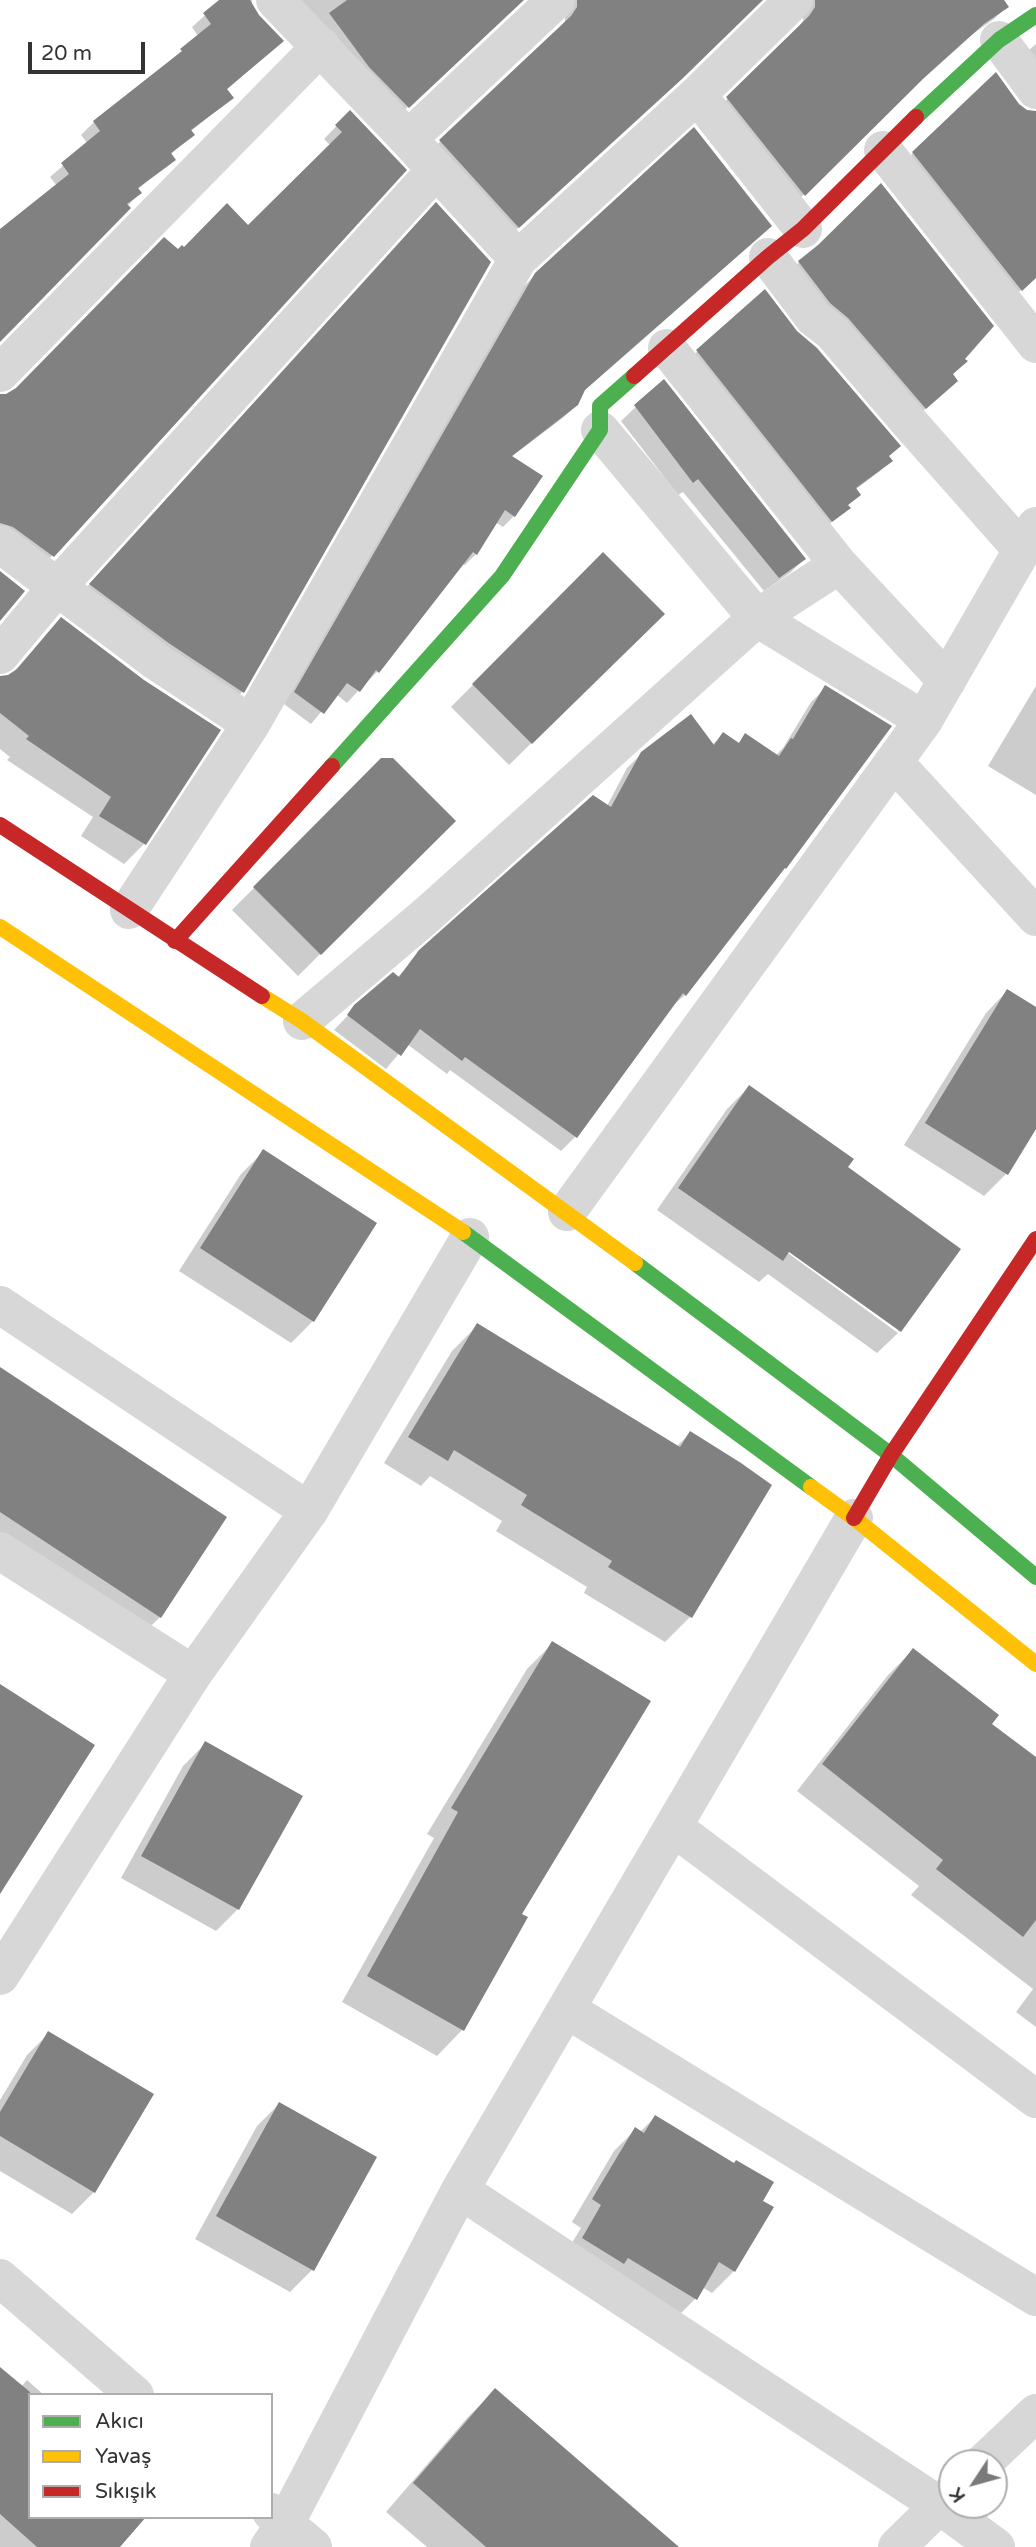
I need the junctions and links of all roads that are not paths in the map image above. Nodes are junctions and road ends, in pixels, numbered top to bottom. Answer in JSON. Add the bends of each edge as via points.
{"nodes":[{"id":1,"x":556,"y":0,"type":"edge"},
{"id":2,"x":794,"y":0,"type":"edge"},
{"id":3,"x":1024,"y":0,"type":"edge"},
{"id":4,"x":296,"y":6,"type":"edge"},
{"id":5,"x":1036,"y":14,"type":"edge"},
{"id":6,"x":999,"y":40,"type":"junction"},
{"id":7,"x":321,"y":46,"type":"junction"},
{"id":8,"x":1036,"y":90,"type":"edge"},
{"id":9,"x":697,"y":95,"type":"junction"},
{"id":10,"x":408,"y":139,"type":"junction"},
{"id":11,"x":883,"y":150,"type":"junction"},
{"id":12,"x":435,"y":171,"type":"junction"},
{"id":13,"x":803,"y":229,"type":"junction"},
{"id":14,"x":768,"y":257,"type":"junction"},
{"id":15,"x":518,"y":259,"type":"junction"},
{"id":16,"x":1036,"y":344,"type":"edge"},
{"id":17,"x":667,"y":348,"type":"junction"},
{"id":18,"x":0,"y":373,"type":"edge"},
{"id":19,"x":600,"y":430,"type":"junction"},
{"id":20,"x":1029,"y":538,"type":"edge"},
{"id":21,"x":0,"y":544,"type":"edge"},
{"id":22,"x":839,"y":565,"type":"junction"},
{"id":23,"x":57,"y":587,"type":"junction"},
{"id":24,"x":757,"y":618,"type":"junction"},
{"id":25,"x":0,"y":654,"type":"edge"},
{"id":26,"x":947,"y":681,"type":"junction"},
{"id":27,"x":924,"y":720,"type":"junction"},
{"id":28,"x":251,"y":724,"type":"junction"},
{"id":29,"x":894,"y":762,"type":"junction"},
{"id":30,"x":0,"y":825,"type":"edge"},
{"id":31,"x":129,"y":909,"type":"junction"},
{"id":32,"x":1036,"y":917,"type":"edge"},
{"id":33,"x":0,"y":927,"type":"edge"},
{"id":34,"x":175,"y":941,"type":"junction"},
{"id":35,"x":302,"y":1021,"type":"junction"},
{"id":36,"x":567,"y":1212,"type":"junction"},
{"id":37,"x":470,"y":1237,"type":"junction"},
{"id":38,"x":1036,"y":1239,"type":"edge"},
{"id":39,"x":0,"y":1305,"type":"edge"},
{"id":40,"x":891,"y":1455,"type":"junction"},
{"id":41,"x":309,"y":1511,"type":"junction"},
{"id":42,"x":854,"y":1518,"type":"junction"},
{"id":43,"x":0,"y":1551,"type":"edge"},
{"id":44,"x":1036,"y":1577,"type":"edge"},
{"id":45,"x":1036,"y":1664,"type":"edge"},
{"id":46,"x":193,"y":1674,"type":"junction"},
{"id":47,"x":673,"y":1827,"type":"junction"},
{"id":48,"x":0,"y":1976,"type":"edge"},
{"id":49,"x":566,"y":2009,"type":"junction"},
{"id":50,"x":1036,"y":2099,"type":"edge"},
{"id":51,"x":460,"y":2190,"type":"junction"},
{"id":52,"x":0,"y":2278,"type":"edge"},
{"id":53,"x":1036,"y":2297,"type":"edge"},
{"id":54,"x":133,"y":2393,"type":"edge"},
{"id":55,"x":1036,"y":2413,"type":"edge"},
{"id":56,"x":998,"y":2449,"type":"edge"},
{"id":57,"x":938,"y":2495,"type":"edge"},
{"id":58,"x":938,"y":2506,"type":"edge"},
{"id":59,"x":966,"y":2519,"type":"edge"},
{"id":60,"x":285,"y":2533,"type":"edge"},
{"id":61,"x":897,"y":2547,"type":"edge"},
{"id":62,"x":996,"y":2547,"type":"edge"}],
"edges":[{"from":1,"to":10,"type":"street"},
{"from":2,"to":9,"type":"street"},
{"from":3,"to":5,"type":"street"},
{"from":4,"to":7,"type":"street"},
{"from":5,"to":6,"type":"main road"},
{"from":6,"to":8,"type":"street"},
{"from":6,"to":11,"type":"main road"},
{"from":7,"to":10,"type":"street"},
{"from":7,"to":18,"type":"street"},
{"from":9,"to":13,"type":"street"},
{"from":9,"to":15,"type":"street"},
{"from":10,"to":12,"type":"street"},
{"from":11,"to":13,"type":"main road"},
{"from":11,"to":16,"type":"street"},
{"from":12,"to":15,"type":"street"},
{"from":12,"to":23,"type":"street"},
{"from":13,"to":14,"type":"main road"},
{"from":14,"to":17,"type":"main road"},
{"from":14,"to":20,"type":"street","via":[[814,318],[832,332],[908,421]]},
{"from":15,"to":28,"type":"street"},
{"from":17,"to":19,"type":"main road","via":[[600,406]]},
{"from":17,"to":22,"type":"street"},
{"from":19,"to":24,"type":"street"},
{"from":19,"to":34,"type":"main road","via":[[502,576]]},
{"from":20,"to":26,"type":"street"},
{"from":21,"to":23,"type":"street"},
{"from":22,"to":24,"type":"street"},
{"from":22,"to":26,"type":"street"},
{"from":23,"to":25,"type":"street"},
{"from":23,"to":28,"type":"street","via":[[157,662]]},
{"from":24,"to":27,"type":"street"},
{"from":24,"to":35,"type":"street"},
{"from":26,"to":27,"type":"street"},
{"from":27,"to":29,"type":"street"},
{"from":28,"to":31,"type":"street"},
{"from":29,"to":32,"type":"street"},
{"from":29,"to":36,"type":"street"},
{"from":30,"to":31,"type":"main road"},
{"from":31,"to":34,"type":"main road"},
{"from":33,"to":37,"type":"main road"},
{"from":34,"to":35,"type":"main road"},
{"from":35,"to":36,"type":"main road"},
{"from":36,"to":40,"type":"main road"},
{"from":37,"to":41,"type":"street"},
{"from":37,"to":42,"type":"main road"},
{"from":38,"to":40,"type":"main road"},
{"from":39,"to":41,"type":"street"},
{"from":40,"to":42,"type":"main road"},
{"from":40,"to":44,"type":"main road"},
{"from":41,"to":46,"type":"street"},
{"from":42,"to":45,"type":"main road"},
{"from":42,"to":47,"type":"street"},
{"from":43,"to":46,"type":"street"},
{"from":46,"to":48,"type":"street"},
{"from":47,"to":49,"type":"street"},
{"from":47,"to":50,"type":"street"},
{"from":49,"to":51,"type":"street"},
{"from":49,"to":53,"type":"street"},
{"from":51,"to":57,"type":"street"},
{"from":51,"to":60,"type":"street"},
{"from":52,"to":54,"type":"street"},
{"from":55,"to":56,"type":"street"},
{"from":58,"to":61,"type":"street"},
{"from":59,"to":62,"type":"street"}]}
